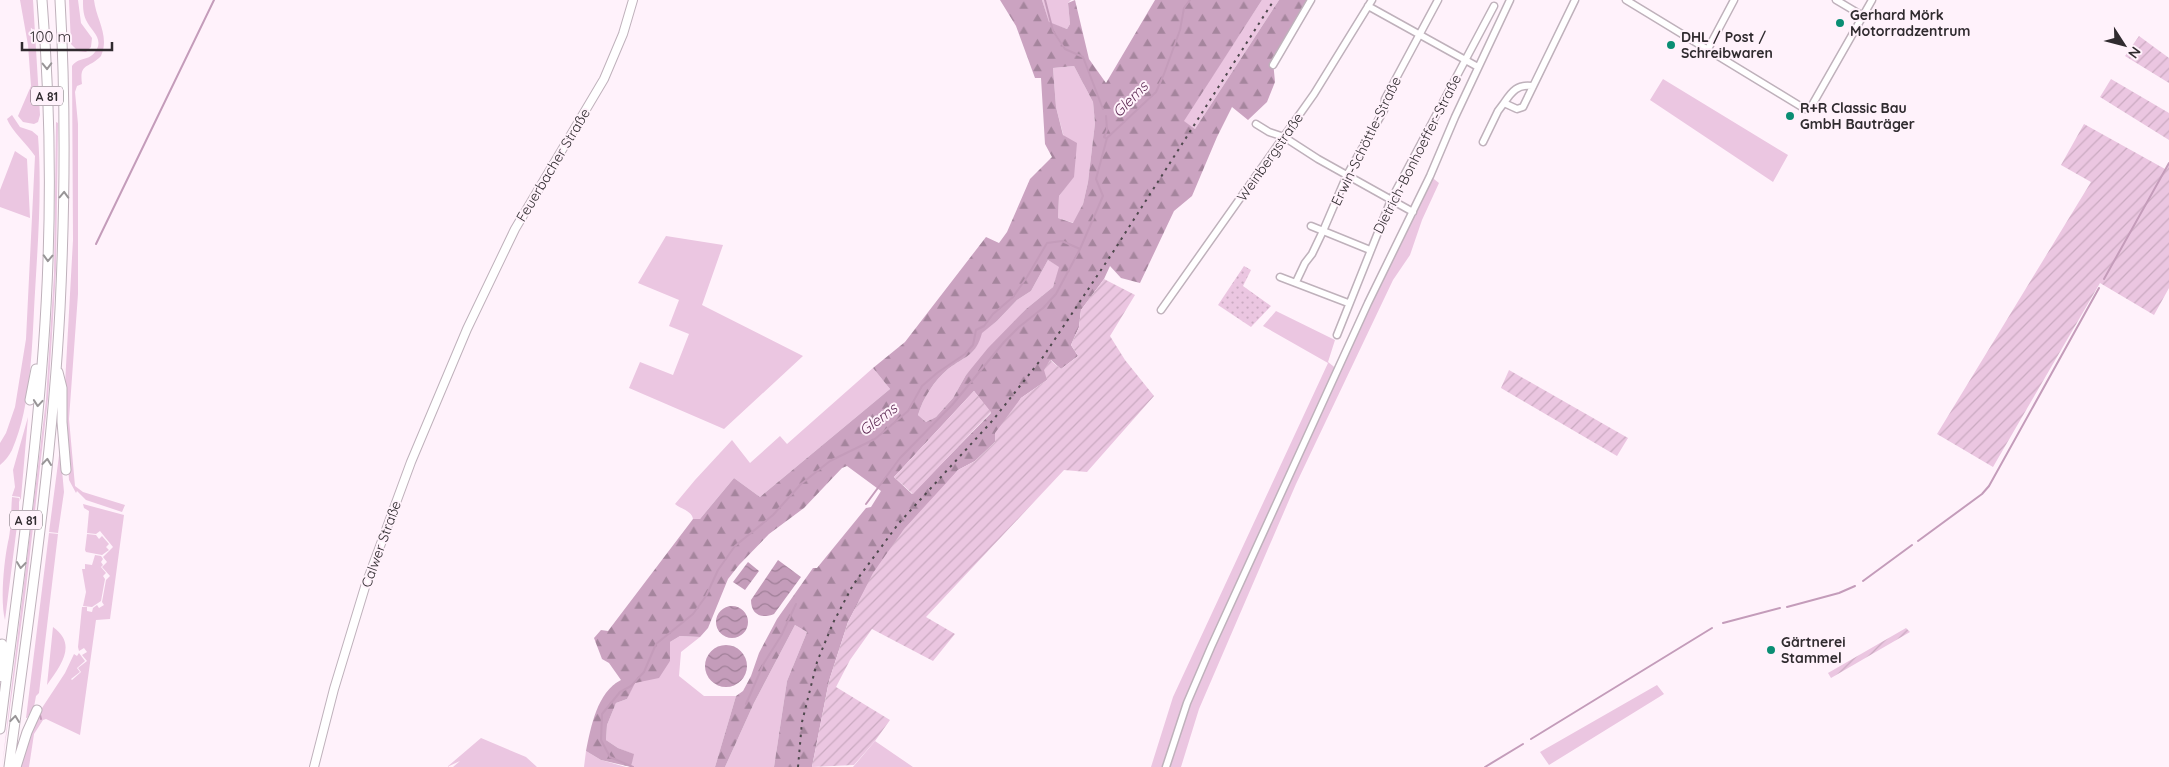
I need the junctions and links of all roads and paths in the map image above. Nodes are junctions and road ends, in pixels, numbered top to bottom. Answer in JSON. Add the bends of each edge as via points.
{"nodes":[{"id":1,"x":42,"y":0,"type":"edge"},
{"id":2,"x":60,"y":0,"type":"edge"},
{"id":3,"x":633,"y":0,"type":"edge"},
{"id":4,"x":1311,"y":0,"type":"edge"},
{"id":5,"x":1438,"y":0,"type":"edge"},
{"id":6,"x":1510,"y":0,"type":"edge"},
{"id":7,"x":1576,"y":0,"type":"edge"},
{"id":8,"x":1626,"y":0,"type":"edge"},
{"id":9,"x":1734,"y":0,"type":"edge"},
{"id":10,"x":1836,"y":0,"type":"edge"},
{"id":11,"x":1872,"y":0,"type":"edge"},
{"id":12,"x":1370,"y":3,"type":"edge"},
{"id":13,"x":1494,"y":6,"type":"dead end"},
{"id":14,"x":1863,"y":16,"type":"junction"},
{"id":15,"x":1420,"y":35,"type":"junction"},
{"id":16,"x":1708,"y":49,"type":"junction"},
{"id":17,"x":1465,"y":60,"type":"junction"},
{"id":18,"x":1273,"y":66,"type":"dead end"},
{"id":19,"x":1478,"y":67,"type":"junction"},
{"id":20,"x":1532,"y":86,"type":"junction"},
{"id":21,"x":1504,"y":103,"type":"junction"},
{"id":22,"x":1256,"y":124,"type":"dead end"},
{"id":23,"x":1284,"y":137,"type":"junction"},
{"id":24,"x":1483,"y":142,"type":"dead end"},
{"id":25,"x":1347,"y":175,"type":"junction"},
{"id":26,"x":1391,"y":200,"type":"junction"},
{"id":27,"x":1413,"y":212,"type":"junction"},
{"id":28,"x":1310,"y":226,"type":"dead end"},
{"id":29,"x":1324,"y":231,"type":"junction"},
{"id":30,"x":1370,"y":250,"type":"junction"},
{"id":31,"x":1280,"y":276,"type":"dead end"},
{"id":32,"x":1296,"y":282,"type":"junction"},
{"id":33,"x":1348,"y":304,"type":"junction"},
{"id":34,"x":1162,"y":310,"type":"dead end"},
{"id":35,"x":467,"y":328,"type":"joint"},
{"id":36,"x":1337,"y":335,"type":"dead end"},
{"id":37,"x":44,"y":337,"type":"junction"},
{"id":38,"x":56,"y":362,"type":"junction"},
{"id":39,"x":30,"y":400,"type":"dead end"},
{"id":40,"x":66,"y":470,"type":"dead end"},
{"id":41,"x":2,"y":644,"type":"dead end"},
{"id":42,"x":3,"y":702,"type":"junction"},
{"id":43,"x":37,"y":710,"type":"dead end"},
{"id":44,"x":0,"y":729,"type":"edge"},
{"id":45,"x":9,"y":767,"type":"edge"},
{"id":46,"x":16,"y":767,"type":"edge"},
{"id":47,"x":314,"y":767,"type":"edge"},
{"id":48,"x":1166,"y":767,"type":"edge"}],
"edges":[{"from":1,"to":37,"type":"highway","number":"A 81","one_way":true,"via":[[49,192]]},
{"from":38,"to":2,"type":"highway","number":"A 81","one_way":true,"via":[[65,175]]},
{"from":3,"to":35,"type":"main road","name":"Feuerbacher Straße","via":[[604,79],[515,229]]},
{"from":4,"to":18,"type":"street"},
{"from":5,"to":15,"type":"street","name":"Erwin-Schöttle-Straße"},
{"from":6,"to":19,"type":"street"},
{"from":7,"to":20,"type":"street"},
{"from":8,"to":16,"type":"street"},
{"from":9,"to":16,"type":"street"},
{"from":10,"to":14,"type":"street"},
{"from":11,"to":14,"type":"street"},
{"from":12,"to":15,"type":"street"},
{"from":12,"to":23,"type":"street","name":"Weinbergstraße"},
{"from":13,"to":17,"type":"street","name":"Dietrich-Bonhoeffer-Straße"},
{"from":14,"to":16,"type":"street","via":[[1811,107],[1805,109]]},
{"from":15,"to":17,"type":"street"},
{"from":15,"to":25,"type":"street","name":"Erwin-Schöttle-Straße","via":[[1385,99],[1384,110]]},
{"from":17,"to":19,"type":"street"},
{"from":17,"to":26,"type":"street","name":"Dietrich-Bonhoeffer-Straße"},
{"from":19,"to":27,"type":"street"},
{"from":20,"to":21,"type":"street","via":[[1522,85]]},
{"from":20,"to":21,"type":"street","via":[[1523,106],[1516,109]]},
{"from":21,"to":24,"type":"street"},
{"from":22,"to":23,"type":"street"},
{"from":23,"to":25,"type":"street"},
{"from":23,"to":34,"type":"street","name":"Weinbergstraße"},
{"from":25,"to":26,"type":"street"},
{"from":25,"to":29,"type":"street","name":"Erwin-Schöttle-Straße"},
{"from":26,"to":27,"type":"street"},
{"from":26,"to":30,"type":"street","name":"Dietrich-Bonhoeffer-Straße"},
{"from":27,"to":48,"type":"street","via":[[1211,647],[1187,703]]},
{"from":28,"to":29,"type":"street"},
{"from":29,"to":30,"type":"street"},
{"from":29,"to":32,"type":"street","name":"Erwin-Schöttle-Straße"},
{"from":30,"to":33,"type":"street","name":"Dietrich-Bonhoeffer-Straße"},
{"from":31,"to":32,"type":"street"},
{"from":32,"to":33,"type":"street"},
{"from":33,"to":36,"type":"street","name":"Dietrich-Bonhoeffer-Straße"},
{"from":35,"to":47,"type":"main road","name":"Calwer Straße","via":[[410,462],[365,587]]},
{"from":37,"to":39,"type":"highway"},
{"from":37,"to":42,"type":"highway","number":"A 81","one_way":true,"via":[[28,502]]},
{"from":38,"to":40,"type":"highway","via":[[62,388]]},
{"from":45,"to":38,"type":"highway","number":"A 81","one_way":true,"via":[[42,511]]},
{"from":41,"to":42,"type":"highway"},
{"from":42,"to":44,"type":"highway","number":"A 81"},
{"from":43,"to":46,"type":"highway"}]}
